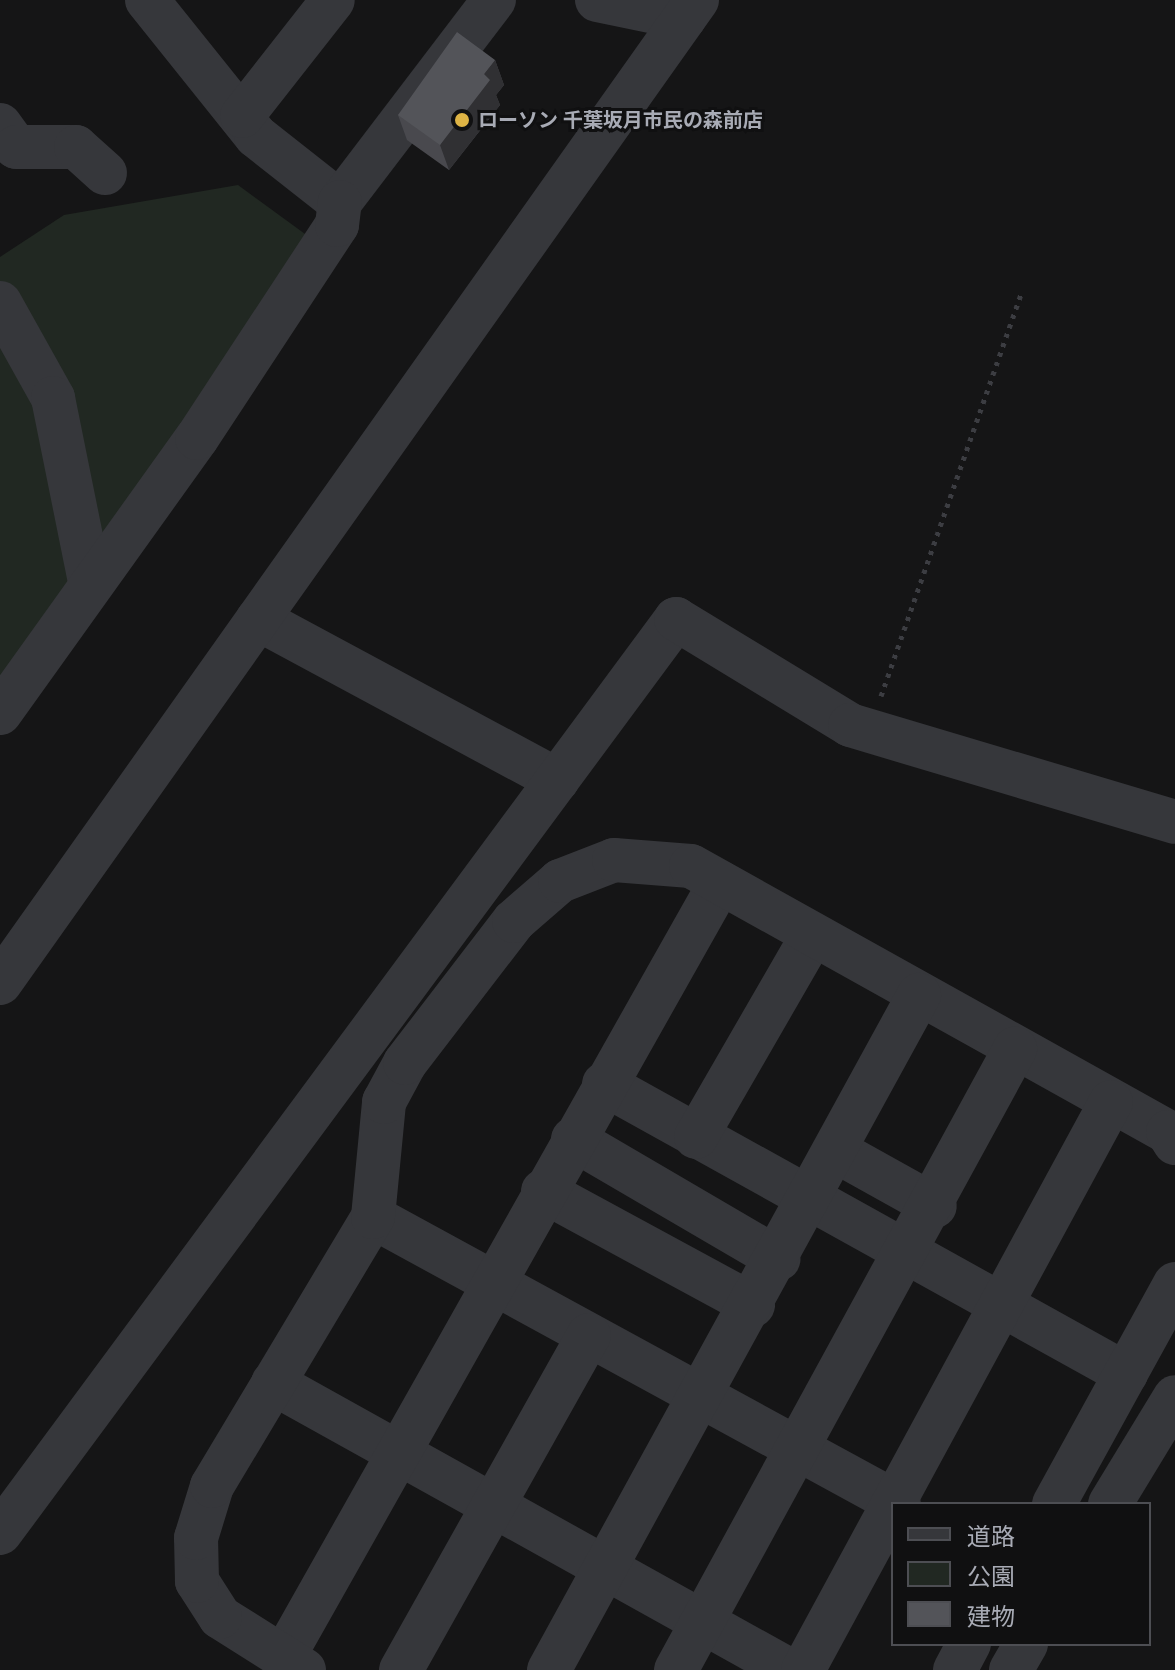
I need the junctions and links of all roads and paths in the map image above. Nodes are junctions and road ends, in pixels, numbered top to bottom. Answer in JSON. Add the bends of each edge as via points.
{"nodes":[{"id":1,"x":147,"y":0,"type":"edge"},
{"id":2,"x":333,"y":0,"type":"edge"},
{"id":3,"x":494,"y":0,"type":"edge"},
{"id":4,"x":607,"y":1,"type":"edge"},
{"id":5,"x":690,"y":9,"type":"edge"},
{"id":6,"x":242,"y":116,"type":"junction"},
{"id":7,"x":0,"y":125,"type":"edge"},
{"id":8,"x":105,"y":173,"type":"dead end"},
{"id":9,"x":340,"y":202,"type":"junction"},
{"id":10,"x":1022,"y":292,"type":"dead end"},
{"id":11,"x":0,"y":303,"type":"edge"},
{"id":12,"x":90,"y":581,"type":"junction"},
{"id":13,"x":258,"y":619,"type":"junction"},
{"id":14,"x":0,"y":713,"type":"edge"},
{"id":15,"x":869,"y":730,"type":"junction"},
{"id":16,"x":557,"y":780,"type":"junction"},
{"id":17,"x":1175,"y":822,"type":"edge"},
{"id":18,"x":720,"y":883,"type":"junction"},
{"id":19,"x":811,"y":938,"type":"junction"},
{"id":20,"x":0,"y":983,"type":"edge"},
{"id":21,"x":919,"y":995,"type":"junction"},
{"id":22,"x":1015,"y":1049,"type":"junction"},
{"id":23,"x":604,"y":1084,"type":"junction"},
{"id":24,"x":1111,"y":1102,"type":"junction"},
{"id":25,"x":696,"y":1137,"type":"junction"},
{"id":26,"x":573,"y":1139,"type":"junction"},
{"id":27,"x":1175,"y":1143,"type":"edge"},
{"id":28,"x":836,"y":1151,"type":"junction"},
{"id":29,"x":543,"y":1191,"type":"junction"},
{"id":30,"x":809,"y":1200,"type":"junction"},
{"id":31,"x":935,"y":1206,"type":"junction"},
{"id":32,"x":373,"y":1217,"type":"junction"},
{"id":33,"x":906,"y":1254,"type":"junction"},
{"id":34,"x":778,"y":1259,"type":"junction"},
{"id":35,"x":491,"y":1281,"type":"junction"},
{"id":36,"x":1175,"y":1284,"type":"edge"},
{"id":37,"x":753,"y":1305,"type":"junction"},
{"id":38,"x":1004,"y":1307,"type":"junction"},
{"id":39,"x":589,"y":1335,"type":"junction"},
{"id":40,"x":1126,"y":1374,"type":"junction"},
{"id":41,"x":273,"y":1383,"type":"junction"},
{"id":42,"x":704,"y":1397,"type":"junction"},
{"id":43,"x":1172,"y":1406,"type":"edge"},
{"id":44,"x":798,"y":1448,"type":"junction"},
{"id":45,"x":395,"y":1456,"type":"junction"},
{"id":46,"x":896,"y":1502,"type":"edge"},
{"id":47,"x":1055,"y":1502,"type":"edge"},
{"id":48,"x":1111,"y":1502,"type":"edge"},
{"id":49,"x":490,"y":1508,"type":"junction"},
{"id":50,"x":891,"y":1511,"type":"edge"},
{"id":51,"x":0,"y":1533,"type":"edge"},
{"id":52,"x":605,"y":1570,"type":"junction"},
{"id":53,"x":703,"y":1622,"type":"junction"},
{"id":54,"x":968,"y":1646,"type":"edge"},
{"id":55,"x":1025,"y":1646,"type":"edge"},
{"id":56,"x":294,"y":1664,"type":"edge"},
{"id":57,"x":401,"y":1670,"type":"edge"},
{"id":58,"x":549,"y":1670,"type":"edge"},
{"id":59,"x":676,"y":1670,"type":"edge"},
{"id":60,"x":789,"y":1670,"type":"edge"},
{"id":61,"x":803,"y":1670,"type":"edge"},
{"id":62,"x":955,"y":1670,"type":"edge"},
{"id":63,"x":1011,"y":1670,"type":"edge"}],
"edges":[{"from":1,"to":6,"type":"street"},
{"from":2,"to":6,"type":"street"},
{"from":3,"to":9,"type":"street"},
{"from":4,"to":5,"type":"street"},
{"from":5,"to":13,"type":"street"},
{"from":6,"to":9,"type":"street","via":[[256,136]]},
{"from":7,"to":8,"type":"street","via":[[16,147],[76,147]]},
{"from":9,"to":12,"type":"street","via":[[337,225],[197,438]]},
{"from":10,"to":15,"type":"path"},
{"from":11,"to":12,"type":"street","via":[[53,398]]},
{"from":12,"to":14,"type":"street"},
{"from":13,"to":16,"type":"street"},
{"from":13,"to":20,"type":"street"},
{"from":15,"to":16,"type":"street","via":[[676,619]]},
{"from":15,"to":17,"type":"street"},
{"from":16,"to":51,"type":"street"},
{"from":18,"to":19,"type":"street"},
{"from":18,"to":23,"type":"street"},
{"from":18,"to":32,"type":"street","via":[[691,866],[614,860],[560,881],[514,921],[455,991],[384,1102]]},
{"from":19,"to":21,"type":"street"},
{"from":19,"to":25,"type":"street"},
{"from":21,"to":22,"type":"street"},
{"from":21,"to":28,"type":"street"},
{"from":22,"to":24,"type":"street"},
{"from":22,"to":31,"type":"street"},
{"from":23,"to":25,"type":"street"},
{"from":23,"to":26,"type":"street"},
{"from":24,"to":27,"type":"street","via":[[1168,1132]]},
{"from":24,"to":38,"type":"street"},
{"from":25,"to":30,"type":"street"},
{"from":26,"to":29,"type":"street"},
{"from":26,"to":34,"type":"street"},
{"from":28,"to":30,"type":"street"},
{"from":28,"to":31,"type":"street"},
{"from":29,"to":35,"type":"street"},
{"from":29,"to":37,"type":"street"},
{"from":30,"to":33,"type":"street"},
{"from":30,"to":34,"type":"street"},
{"from":31,"to":33,"type":"street"},
{"from":32,"to":35,"type":"street"},
{"from":32,"to":41,"type":"street"},
{"from":33,"to":38,"type":"street"},
{"from":33,"to":44,"type":"street"},
{"from":34,"to":37,"type":"street"},
{"from":35,"to":39,"type":"street"},
{"from":35,"to":45,"type":"street"},
{"from":36,"to":40,"type":"street"},
{"from":37,"to":42,"type":"street"},
{"from":38,"to":40,"type":"street"},
{"from":38,"to":46,"type":"street"},
{"from":39,"to":42,"type":"street"},
{"from":39,"to":49,"type":"street"},
{"from":40,"to":47,"type":"street"},
{"from":41,"to":45,"type":"street"},
{"from":41,"to":56,"type":"street","via":[[212,1486],[196,1538],[197,1581],[220,1617]]},
{"from":42,"to":44,"type":"street"},
{"from":42,"to":52,"type":"street"},
{"from":43,"to":48,"type":"street"},
{"from":44,"to":46,"type":"street"},
{"from":44,"to":53,"type":"street"},
{"from":45,"to":49,"type":"street"},
{"from":45,"to":56,"type":"street"},
{"from":49,"to":52,"type":"street"},
{"from":49,"to":57,"type":"street"},
{"from":50,"to":61,"type":"street"},
{"from":52,"to":53,"type":"street"},
{"from":52,"to":58,"type":"street"},
{"from":53,"to":59,"type":"street"},
{"from":53,"to":60,"type":"street"},
{"from":54,"to":62,"type":"street"},
{"from":55,"to":63,"type":"street"}]}
